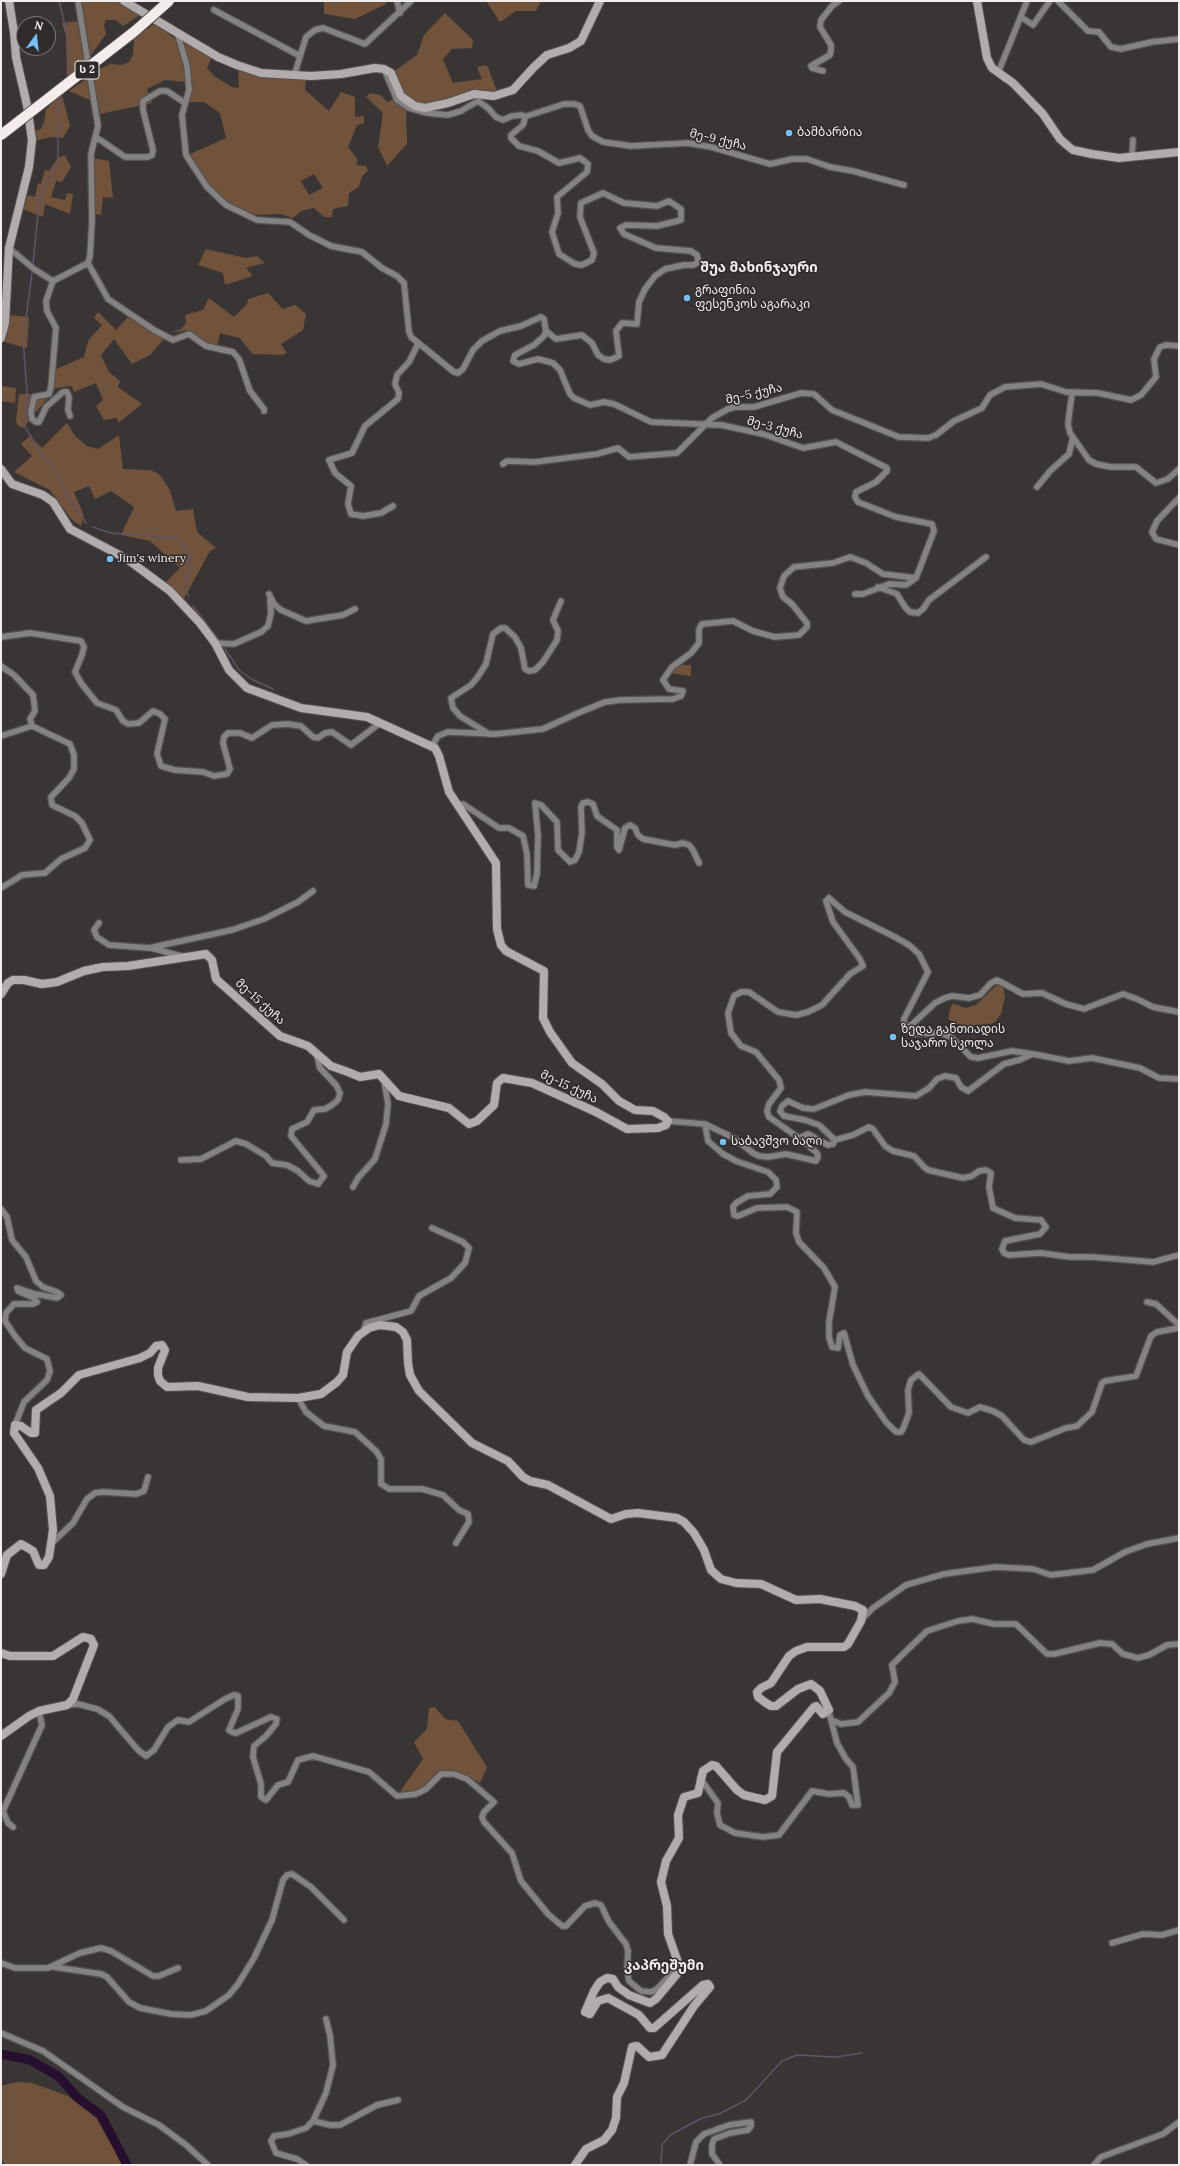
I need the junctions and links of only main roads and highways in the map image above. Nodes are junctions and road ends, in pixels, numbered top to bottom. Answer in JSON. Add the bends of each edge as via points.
{"nodes":[{"id":1,"x":169,"y":1,"type":"edge"},
{"id":2,"x":1,"y":135,"type":"edge"}],
"edges":[{"from":1,"to":2,"type":"highway","number":"ს 2","bridge":true,"via":[[65,87]]}]}
